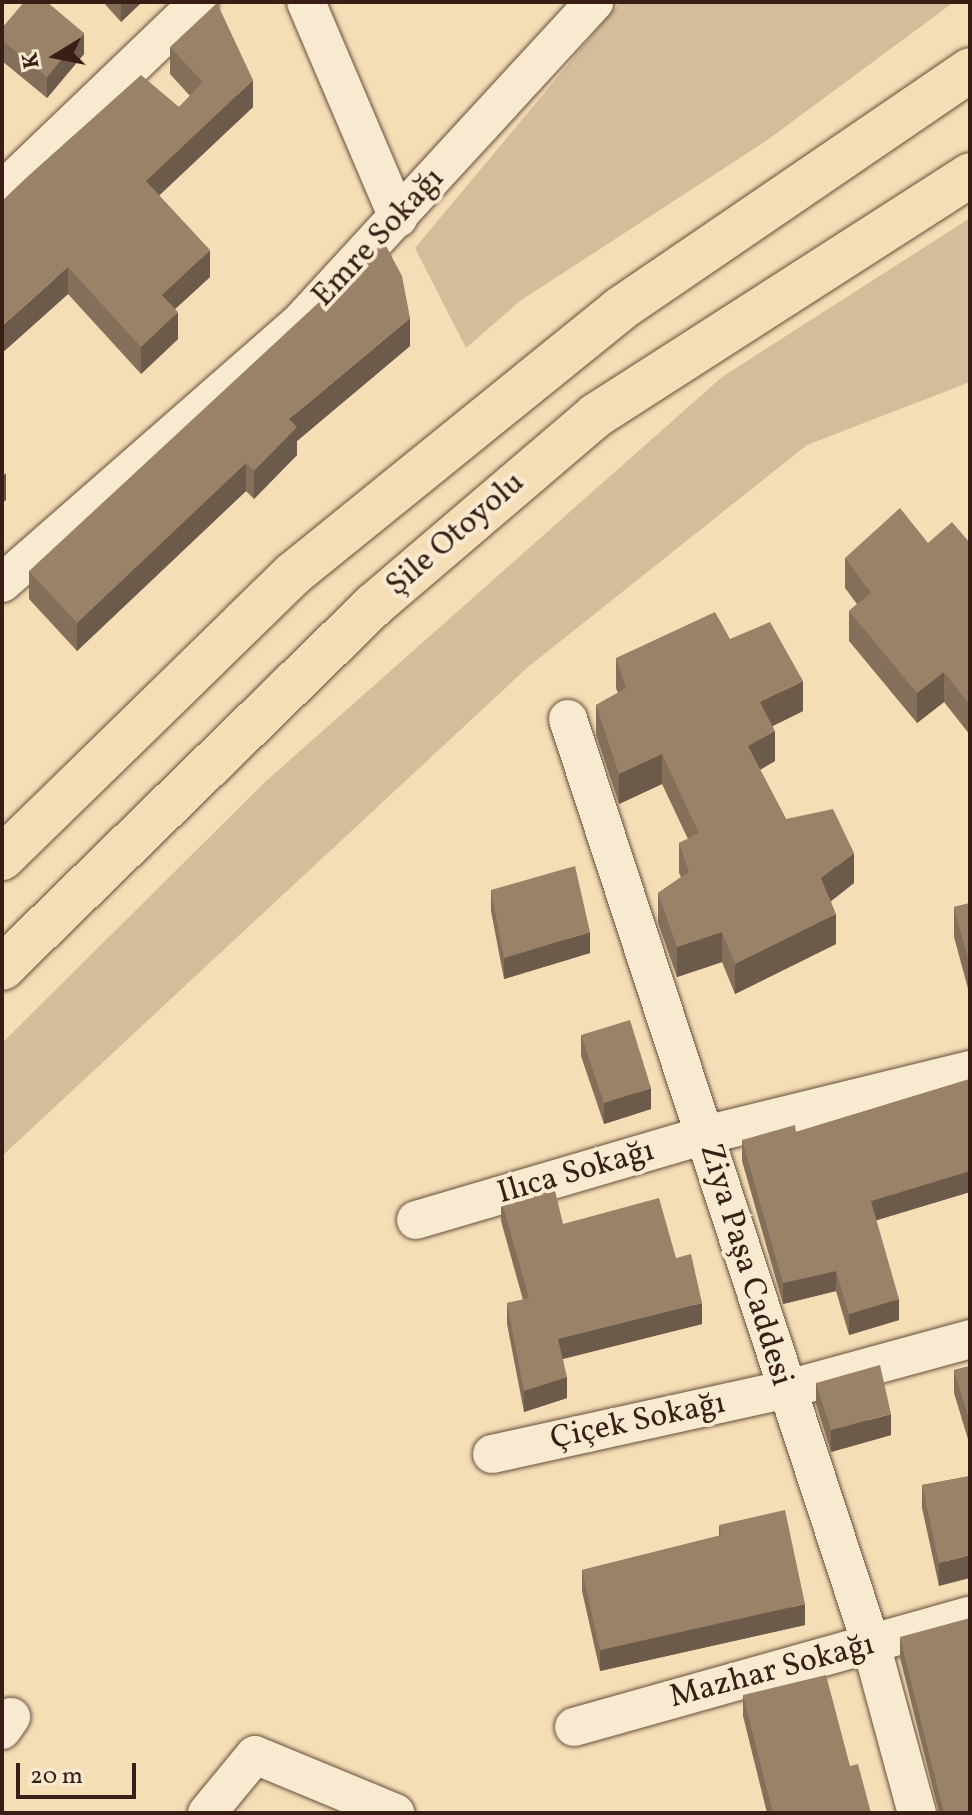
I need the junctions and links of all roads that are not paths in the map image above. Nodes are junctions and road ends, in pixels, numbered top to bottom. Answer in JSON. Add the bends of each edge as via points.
{"nodes":[{"id":1,"x":199,"y":2,"type":"edge"},
{"id":2,"x":306,"y":2,"type":"edge"},
{"id":3,"x":594,"y":2,"type":"edge"},
{"id":4,"x":970,"y":70,"type":"edge"},
{"id":5,"x":970,"y":175,"type":"edge"},
{"id":6,"x":2,"y":191,"type":"edge"},
{"id":7,"x":398,"y":218,"type":"junction"},
{"id":8,"x":2,"y":583,"type":"edge"},
{"id":9,"x":568,"y":719,"type":"dead end"},
{"id":10,"x":2,"y":858,"type":"edge"},
{"id":11,"x":2,"y":968,"type":"edge"},
{"id":12,"x":970,"y":1070,"type":"edge"},
{"id":13,"x":705,"y":1135,"type":"junction"},
{"id":14,"x":416,"y":1220,"type":"dead end"},
{"id":15,"x":970,"y":1339,"type":"edge"},
{"id":16,"x":784,"y":1390,"type":"junction"},
{"id":17,"x":492,"y":1454,"type":"dead end"},
{"id":18,"x":970,"y":1616,"type":"edge"},
{"id":19,"x":871,"y":1644,"type":"junction"},
{"id":20,"x":574,"y":1727,"type":"dead end"},
{"id":21,"x":207,"y":1813,"type":"edge"},
{"id":22,"x":395,"y":1813,"type":"edge"},
{"id":23,"x":917,"y":1813,"type":"edge"}],
"edges":[{"from":1,"to":6,"type":"street"},
{"from":2,"to":7,"type":"street"},
{"from":3,"to":7,"type":"street","name":"Emre Sokağı"},
{"from":4,"to":10,"type":"highway","via":[[620,309],[293,574]]},
{"from":5,"to":11,"type":"highway","name":"Şile Otoyolu","via":[[595,416],[374,605]]},
{"from":7,"to":8,"type":"street","name":"Emre Sokağı","via":[[302,320]]},
{"from":9,"to":13,"type":"street","name":"Ziya Paşa Caddesi"},
{"from":12,"to":13,"type":"street","name":"Ilıca Sokağı"},
{"from":13,"to":14,"type":"street","name":"Ilıca Sokağı"},
{"from":13,"to":16,"type":"street","name":"Ziya Paşa Caddesi"},
{"from":15,"to":16,"type":"street","name":"Çiçek Sokağı"},
{"from":16,"to":17,"type":"street","name":"Çiçek Sokağı"},
{"from":16,"to":19,"type":"street","name":"Ziya Paşa Caddesi"},
{"from":18,"to":19,"type":"street","name":"Mazhar Sokağı"},
{"from":19,"to":20,"type":"street","name":"Mazhar Sokağı"},
{"from":19,"to":23,"type":"street","name":"Ziya Paşa Caddesi"},
{"from":21,"to":22,"type":"street","via":[[255,1755]]}]}
